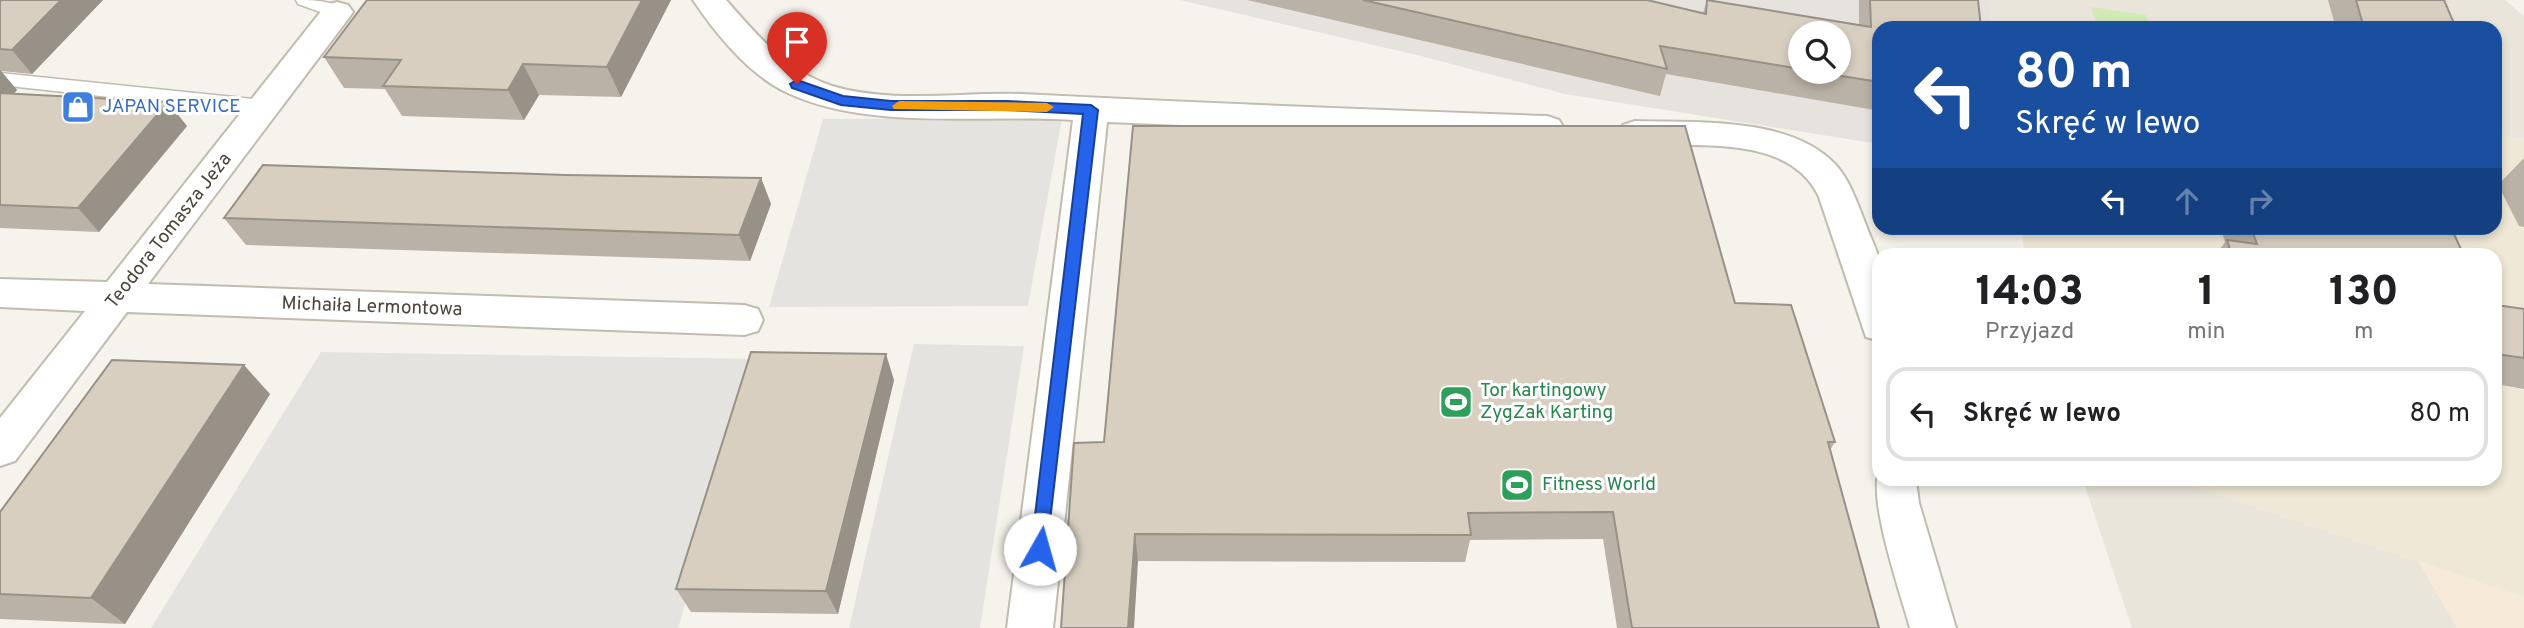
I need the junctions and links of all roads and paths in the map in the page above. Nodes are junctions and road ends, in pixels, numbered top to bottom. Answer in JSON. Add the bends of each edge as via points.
{"nodes":[{"id":1,"x":709,"y":0,"type":"edge"},
{"id":2,"x":321,"y":6,"type":"edge"},
{"id":3,"x":0,"y":79,"type":"edge"},
{"id":4,"x":264,"y":107,"type":"junction"},
{"id":5,"x":1091,"y":110,"type":"junction"},
{"id":6,"x":1872,"y":292,"type":"edge"},
{"id":7,"x":0,"y":293,"type":"edge"},
{"id":8,"x":118,"y":298,"type":"junction"},
{"id":9,"x":744,"y":320,"type":"dead end"},
{"id":10,"x":0,"y":449,"type":"edge"},
{"id":11,"x":1896,"y":486,"type":"edge"},
{"id":12,"x":1030,"y":628,"type":"edge"},
{"id":13,"x":1933,"y":628,"type":"edge"}],
"edges":[{"from":1,"to":5,"type":"street","via":[[770,66],[797,84],[841,100],[891,106]]},
{"from":2,"to":4,"type":"street","name":"Teodora Tomasza Jeża"},
{"from":3,"to":4,"type":"lane"},
{"from":4,"to":8,"type":"street","name":"Teodora Tomasza Jeża"},
{"from":5,"to":6,"type":"street","via":[[1749,139],[1784,147],[1810,159],[1825,175]]},
{"from":5,"to":12,"type":"street"},
{"from":7,"to":8,"type":"street","name":"Michaiła Lermontowa"},
{"from":8,"to":9,"type":"street","name":"Michaiła Lermontowa"},
{"from":8,"to":10,"type":"street","name":"Teodora Tomasza Jeża"},
{"from":11,"to":13,"type":"street"}]}
